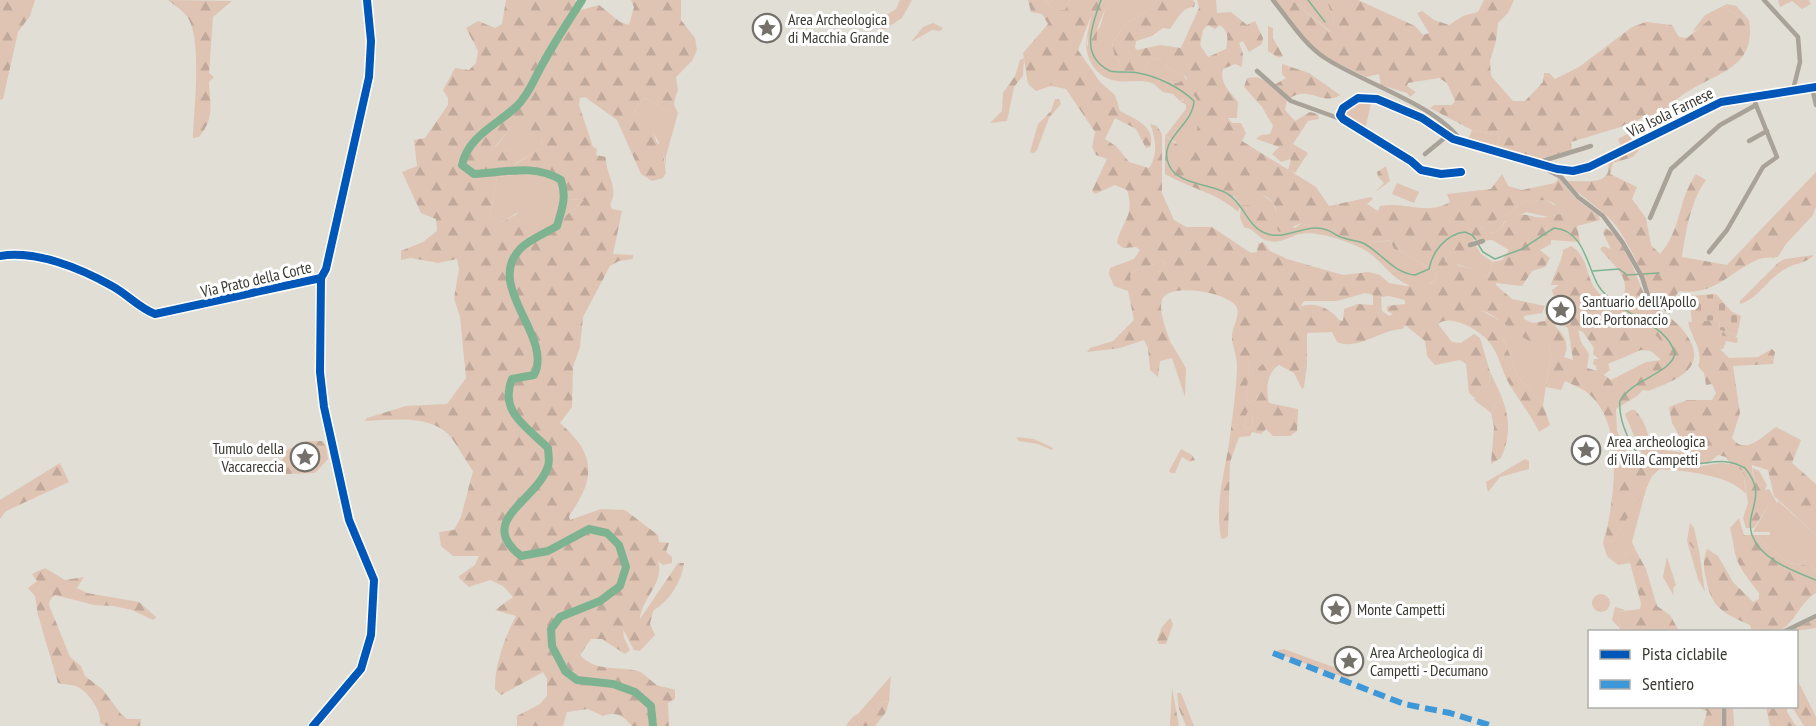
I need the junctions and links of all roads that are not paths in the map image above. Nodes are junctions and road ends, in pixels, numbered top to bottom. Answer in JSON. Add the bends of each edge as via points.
{"nodes":[{"id":1,"x":367,"y":0,"type":"edge"},
{"id":2,"x":1273,"y":0,"type":"edge"},
{"id":3,"x":1764,"y":0,"type":"edge"},
{"id":4,"x":1257,"y":71,"type":"dead end"},
{"id":5,"x":1814,"y":87,"type":"edge"},
{"id":6,"x":1793,"y":90,"type":"junction"},
{"id":7,"x":1752,"y":95,"type":"junction"},
{"id":8,"x":1815,"y":95,"type":"edge"},
{"id":9,"x":1756,"y":105,"type":"junction"},
{"id":10,"x":1816,"y":105,"type":"edge"},
{"id":11,"x":1338,"y":118,"type":"dead end"},
{"id":12,"x":1767,"y":131,"type":"junction"},
{"id":13,"x":1447,"y":136,"type":"junction"},
{"id":14,"x":1461,"y":141,"type":"junction"},
{"id":15,"x":1749,"y":141,"type":"dead end"},
{"id":16,"x":1591,"y":146,"type":"dead end"},
{"id":17,"x":1425,"y":154,"type":"dead end"},
{"id":18,"x":1538,"y":163,"type":"junction"},
{"id":19,"x":1461,"y":172,"type":"dead end"},
{"id":20,"x":1650,"y":218,"type":"dead end"},
{"id":21,"x":1482,"y":242,"type":"dead end"},
{"id":22,"x":1472,"y":245,"type":"dead end"},
{"id":23,"x":1709,"y":252,"type":"dead end"},
{"id":24,"x":0,"y":256,"type":"edge"},
{"id":25,"x":321,"y":278,"type":"junction"},
{"id":26,"x":1669,"y":311,"type":"dead end"},
{"id":27,"x":1816,"y":616,"type":"edge"},
{"id":28,"x":1787,"y":630,"type":"edge"},
{"id":29,"x":1724,"y":708,"type":"edge"},
{"id":30,"x":313,"y":726,"type":"edge"},
{"id":31,"x":1724,"y":726,"type":"edge"}],
"edges":[{"from":1,"to":25,"type":"street","name":"Via Prato della Corte","via":[[369,77]]},
{"from":2,"to":14,"type":"street","via":[[1323,56],[1433,114]]},
{"from":3,"to":6,"type":"street","via":[[1798,37],[1800,63]]},
{"from":4,"to":11,"type":"street","via":[[1291,101]]},
{"from":5,"to":6,"type":"street","name":"Via Isola Farnese"},
{"from":5,"to":8,"type":"street"},
{"from":6,"to":7,"type":"street","name":"Via Isola Farnese"},
{"from":7,"to":9,"type":"street"},
{"from":7,"to":18,"type":"street","name":"Via Isola Farnese","via":[[1714,105],[1582,169],[1565,170]]},
{"from":8,"to":10,"type":"street"},
{"from":9,"to":12,"type":"street"},
{"from":9,"to":20,"type":"street","via":[[1720,125],[1671,169]]},
{"from":12,"to":15,"type":"street"},
{"from":12,"to":23,"type":"street","via":[[1776,158],[1763,167],[1725,233]]},
{"from":13,"to":14,"type":"street"},
{"from":13,"to":17,"type":"street"},
{"from":13,"to":19,"type":"street","via":[[1422,118],[1377,99],[1358,98],[1342,108],[1340,115],[1421,170]]},
{"from":14,"to":18,"type":"street"},
{"from":16,"to":18,"type":"street"},
{"from":18,"to":26,"type":"street","via":[[1561,177],[1578,197],[1599,212],[1614,229],[1642,277],[1648,296]]},
{"from":21,"to":22,"type":"street"},
{"from":24,"to":25,"type":"street","name":"Via Prato della Corte","via":[[33,255],[77,270],[111,285],[155,314]]},
{"from":25,"to":30,"type":"street","via":[[320,372],[324,407],[349,520],[374,580],[371,635],[361,669]]},
{"from":27,"to":28,"type":"street"},
{"from":29,"to":31,"type":"street"}]}
